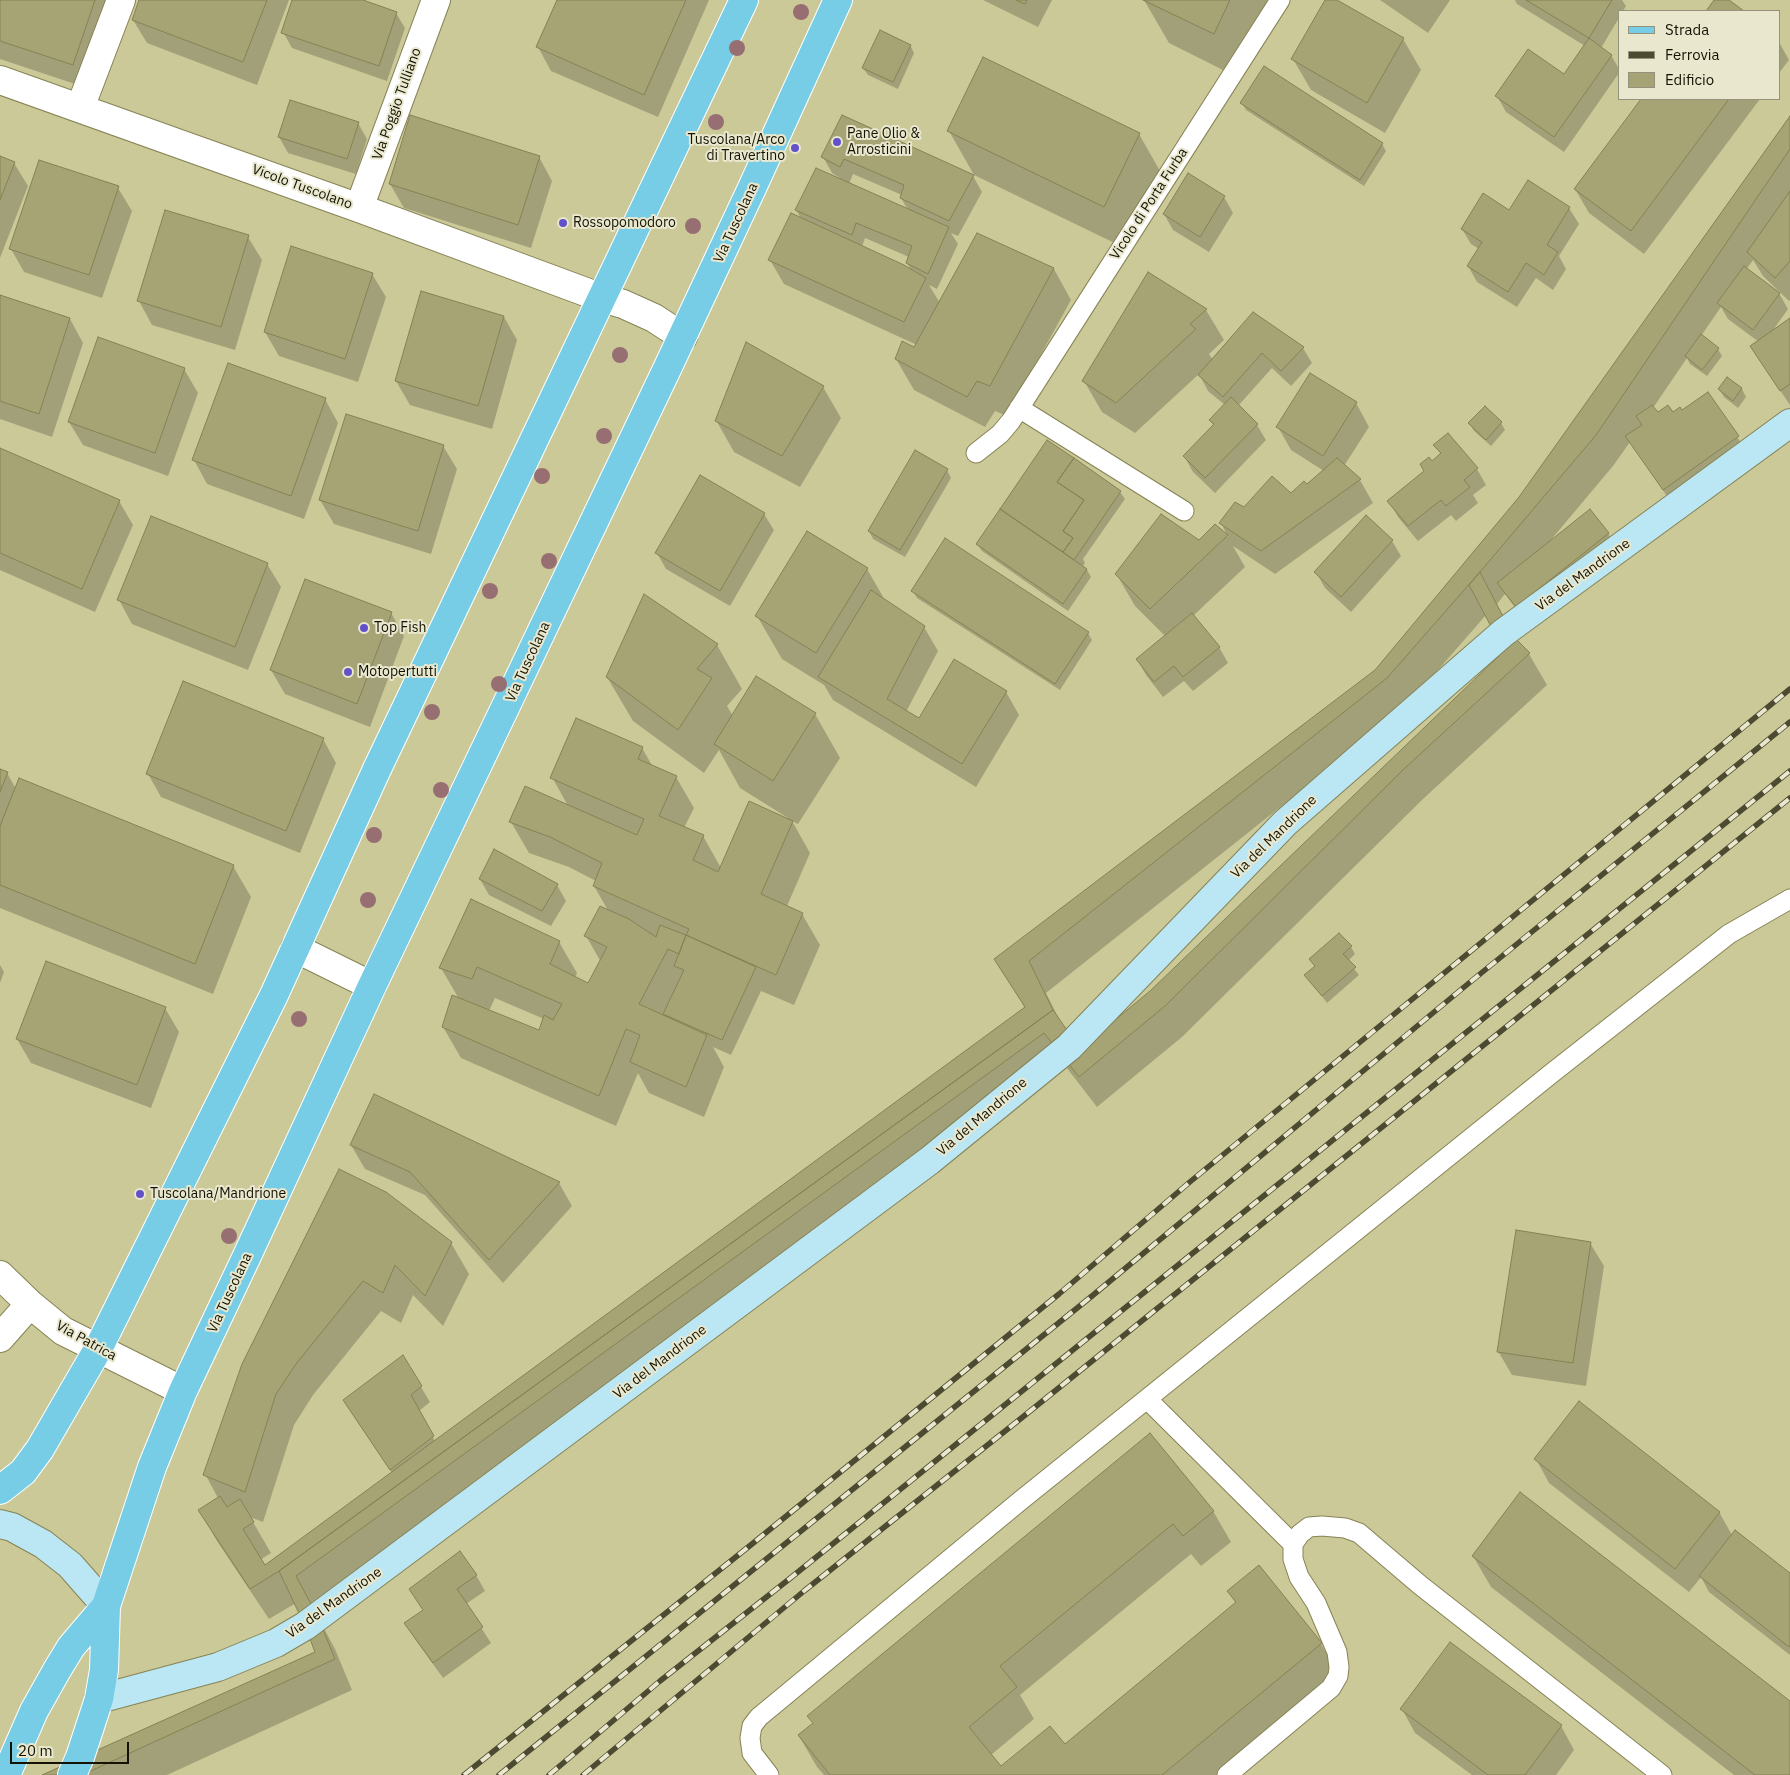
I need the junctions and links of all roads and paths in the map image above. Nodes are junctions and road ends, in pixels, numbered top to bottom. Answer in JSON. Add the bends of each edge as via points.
{"nodes":[{"id":1,"x":121,"y":0,"type":"edge"},
{"id":2,"x":436,"y":0,"type":"edge"},
{"id":3,"x":744,"y":0,"type":"edge"},
{"id":4,"x":838,"y":0,"type":"edge"},
{"id":5,"x":1280,"y":0,"type":"edge"},
{"id":6,"x":0,"y":80,"type":"edge"},
{"id":7,"x":80,"y":108,"type":"junction"},
{"id":8,"x":360,"y":208,"type":"junction"},
{"id":9,"x":602,"y":298,"type":"junction"},
{"id":10,"x":682,"y":336,"type":"junction"},
{"id":11,"x":1019,"y":408,"type":"junction"},
{"id":12,"x":1790,"y":423,"type":"edge"},
{"id":13,"x":976,"y":453,"type":"dead end"},
{"id":14,"x":1184,"y":511,"type":"dead end"},
{"id":15,"x":1790,"y":899,"type":"edge"},
{"id":16,"x":294,"y":948,"type":"junction"},
{"id":17,"x":372,"y":986,"type":"junction"},
{"id":18,"x":0,"y":1275,"type":"edge"},
{"id":19,"x":30,"y":1304,"type":"junction"},
{"id":20,"x":0,"y":1338,"type":"edge"},
{"id":21,"x":98,"y":1349,"type":"junction"},
{"id":22,"x":183,"y":1391,"type":"junction"},
{"id":23,"x":1147,"y":1399,"type":"junction"},
{"id":24,"x":0,"y":1490,"type":"edge"},
{"id":25,"x":0,"y":1524,"type":"edge"},
{"id":26,"x":1293,"y":1544,"type":"junction"},
{"id":27,"x":106,"y":1606,"type":"junction"},
{"id":28,"x":99,"y":1698,"type":"junction"},
{"id":29,"x":6,"y":1775,"type":"edge"},
{"id":30,"x":72,"y":1775,"type":"edge"},
{"id":31,"x":769,"y":1775,"type":"edge"},
{"id":32,"x":1227,"y":1775,"type":"edge"},
{"id":33,"x":1662,"y":1775,"type":"edge"}],
"edges":[{"from":1,"to":7,"type":"street"},
{"from":2,"to":8,"type":"street","name":"Via Poggio Tulliano"},
{"from":3,"to":9,"type":"main road"},
{"from":4,"to":10,"type":"main road","name":"Via Tuscolana"},
{"from":5,"to":11,"type":"lane","name":"Vicolo di Porta Furba"},
{"from":6,"to":7,"type":"street","name":"Vicolo Tuscolano"},
{"from":7,"to":8,"type":"street","name":"Vicolo Tuscolano"},
{"from":8,"to":9,"type":"street","name":"Vicolo Tuscolano"},
{"from":9,"to":10,"type":"street","via":[[640,311]]},
{"from":9,"to":16,"type":"main road"},
{"from":10,"to":17,"type":"main road","name":"Via Tuscolana"},
{"from":11,"to":13,"type":"lane","name":"Vicolo di Porta Furba","via":[[1000,434]]},
{"from":11,"to":14,"type":"lane"},
{"from":12,"to":28,"type":"street","name":"Via del Mandrione","via":[[1504,633],[1285,823],[1069,1047],[913,1173],[305,1626],[276,1643],[218,1667]]},
{"from":15,"to":23,"type":"lane","via":[[1729,934]]},
{"from":16,"to":17,"type":"street"},
{"from":16,"to":21,"type":"main road"},
{"from":17,"to":22,"type":"main road","name":"Via Tuscolana"},
{"from":18,"to":19,"type":"street","name":"Via Patrica"},
{"from":19,"to":20,"type":"street"},
{"from":19,"to":21,"type":"street","name":"Via Patrica","via":[[63,1331]]},
{"from":21,"to":22,"type":"street","name":"Via Patrica"},
{"from":21,"to":24,"type":"main road","via":[[40,1449],[23,1472]]},
{"from":22,"to":27,"type":"main road","name":"Via Tuscolana","via":[[152,1467]]},
{"from":23,"to":26,"type":"lane"},
{"from":23,"to":31,"type":"lane","via":[[759,1717],[752,1726],[752,1753]]},
{"from":25,"to":27,"type":"street","via":[[43,1544],[70,1565]]},
{"from":26,"to":32,"type":"lane","via":[[1293,1559],[1299,1577],[1316,1603],[1337,1652],[1338,1676],[1331,1688]]},
{"from":26,"to":33,"type":"lane","via":[[1309,1527],[1331,1526],[1359,1533],[1420,1585]]},
{"from":27,"to":28,"type":"main road","name":"Via Tuscolana","via":[[104,1670]]},
{"from":27,"to":29,"type":"main road","name":"Via Tuscolana","via":[[57,1670],[34,1711]]},
{"from":28,"to":30,"type":"main road","name":"Via Tuscolana"}]}
